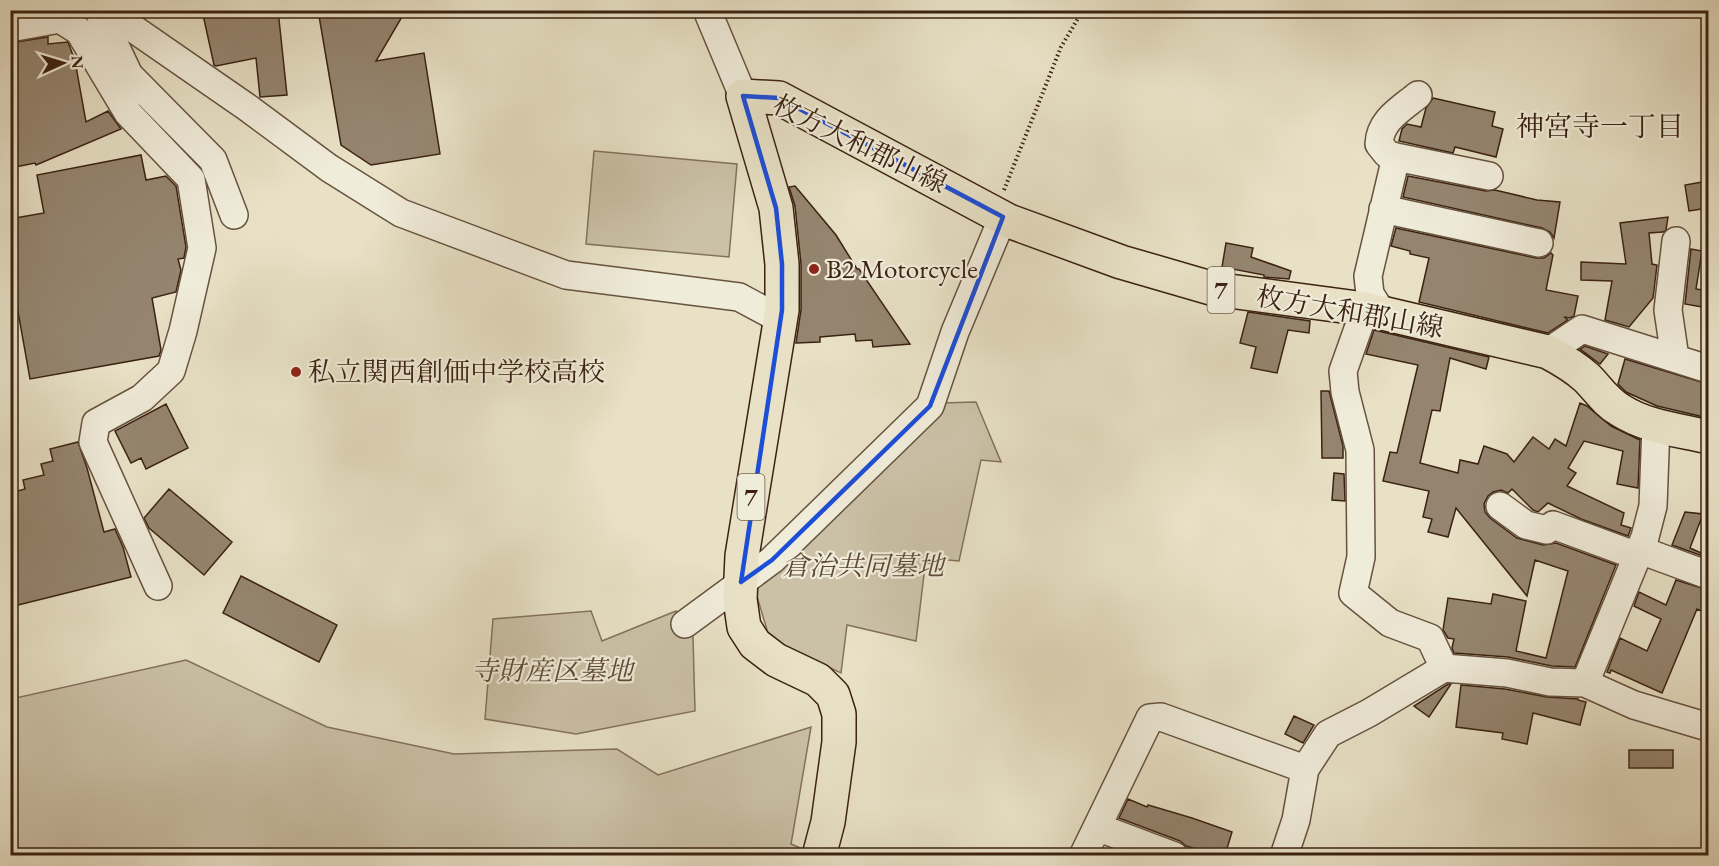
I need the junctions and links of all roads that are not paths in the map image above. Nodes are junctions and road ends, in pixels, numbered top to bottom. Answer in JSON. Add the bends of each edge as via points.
{"nodes":[{"id":1,"x":707,"y":10,"type":"edge"},
{"id":2,"x":101,"y":16,"type":"edge"},
{"id":3,"x":10,"y":28,"type":"edge"},
{"id":4,"x":1418,"y":95,"type":"dead end"},
{"id":5,"x":743,"y":96,"type":"junction"},
{"id":6,"x":1396,"y":157,"type":"junction"},
{"id":7,"x":1489,"y":176,"type":"dead end"},
{"id":8,"x":1383,"y":209,"type":"junction"},
{"id":9,"x":234,"y":215,"type":"dead end"},
{"id":10,"x":999,"y":215,"type":"junction"},
{"id":11,"x":1676,"y":242,"type":"dead end"},
{"id":12,"x":1539,"y":243,"type":"dead end"},
{"id":13,"x":1373,"y":311,"type":"junction"},
{"id":14,"x":780,"y":319,"type":"junction"},
{"id":15,"x":1548,"y":352,"type":"junction"},
{"id":16,"x":1674,"y":358,"type":"junction"},
{"id":17,"x":1708,"y":369,"type":"edge"},
{"id":18,"x":1656,"y":425,"type":"junction"},
{"id":19,"x":1708,"y":437,"type":"edge"},
{"id":20,"x":1500,"y":506,"type":"dead end"},
{"id":21,"x":1639,"y":553,"type":"junction"},
{"id":22,"x":1708,"y":575,"type":"edge"},
{"id":23,"x":741,"y":582,"type":"junction"},
{"id":24,"x":158,"y":586,"type":"dead end"},
{"id":25,"x":685,"y":624,"type":"dead end"},
{"id":26,"x":1444,"y":668,"type":"junction"},
{"id":27,"x":1585,"y":683,"type":"junction"},
{"id":28,"x":1708,"y":727,"type":"edge"},
{"id":29,"x":1305,"y":770,"type":"junction"},
{"id":30,"x":1096,"y":827,"type":"junction"},
{"id":31,"x":819,"y":855,"type":"edge"},
{"id":32,"x":1083,"y":855,"type":"edge"},
{"id":33,"x":1174,"y":855,"type":"edge"},
{"id":34,"x":1284,"y":855,"type":"edge"}],
"edges":[{"from":1,"to":5,"type":"street"},
{"from":2,"to":9,"type":"street","via":[[129,75],[213,160]]},
{"from":2,"to":14,"type":"street","via":[[131,27],[329,168],[401,213],[566,275],[739,297]]},
{"from":3,"to":24,"type":"street","via":[[60,19],[79,32],[128,113],[191,178],[202,248],[171,371],[142,398],[96,423],[93,442]]},
{"from":4,"to":6,"type":"street","via":[[1386,121],[1379,133],[1379,144],[1387,154]]},
{"from":5,"to":10,"type":"main road","name":"枚方大和郡山線","number":"7","via":[[779,98]]},
{"from":5,"to":14,"type":"main road","name":"枚方大和郡山線","number":"7","via":[[776,208],[782,264]]},
{"from":6,"to":7,"type":"street"},
{"from":6,"to":8,"type":"street"},
{"from":8,"to":12,"type":"street"},
{"from":8,"to":13,"type":"street","via":[[1368,276]]},
{"from":10,"to":13,"type":"main road","name":"枚方大和郡山線","number":"7","via":[[1121,262],[1214,289]]},
{"from":10,"to":23,"type":"street","via":[[930,406],[772,560]]},
{"from":11,"to":16,"type":"street","via":[[1668,310]]},
{"from":13,"to":15,"type":"main road","name":"枚方大和郡山線","number":"7"},
{"from":13,"to":26,"type":"street","via":[[1343,370],[1360,450],[1361,557],[1353,593],[1390,623],[1430,638]]},
{"from":14,"to":23,"type":"main road","name":"枚方大和郡山線","number":"7"},
{"from":15,"to":16,"type":"street","via":[[1582,328]]},
{"from":15,"to":18,"type":"main road","name":"枚方大和郡山線","number":"7","via":[[1569,363],[1621,411]]},
{"from":16,"to":17,"type":"street"},
{"from":18,"to":19,"type":"main road","name":"枚方大和郡山線","number":"7"},
{"from":18,"to":21,"type":"street","via":[[1653,506]]},
{"from":20,"to":21,"type":"street","via":[[1526,525],[1547,530],[1553,525]]},
{"from":21,"to":22,"type":"street"},
{"from":21,"to":27,"type":"street"},
{"from":23,"to":25,"type":"street"},
{"from":23,"to":31,"type":"main road","name":"枚方大和郡山線","number":"7","via":[[744,627],[755,644],[776,660],[818,680],[833,695],[839,714],[828,822]]},
{"from":26,"to":27,"type":"street"},
{"from":26,"to":29,"type":"street","via":[[1328,734]]},
{"from":27,"to":28,"type":"street","via":[[1634,705]]},
{"from":29,"to":30,"type":"street","via":[[1161,717],[1150,718]]},
{"from":29,"to":34,"type":"street","via":[[1296,820]]},
{"from":30,"to":32,"type":"street"},
{"from":30,"to":33,"type":"street"}]}
